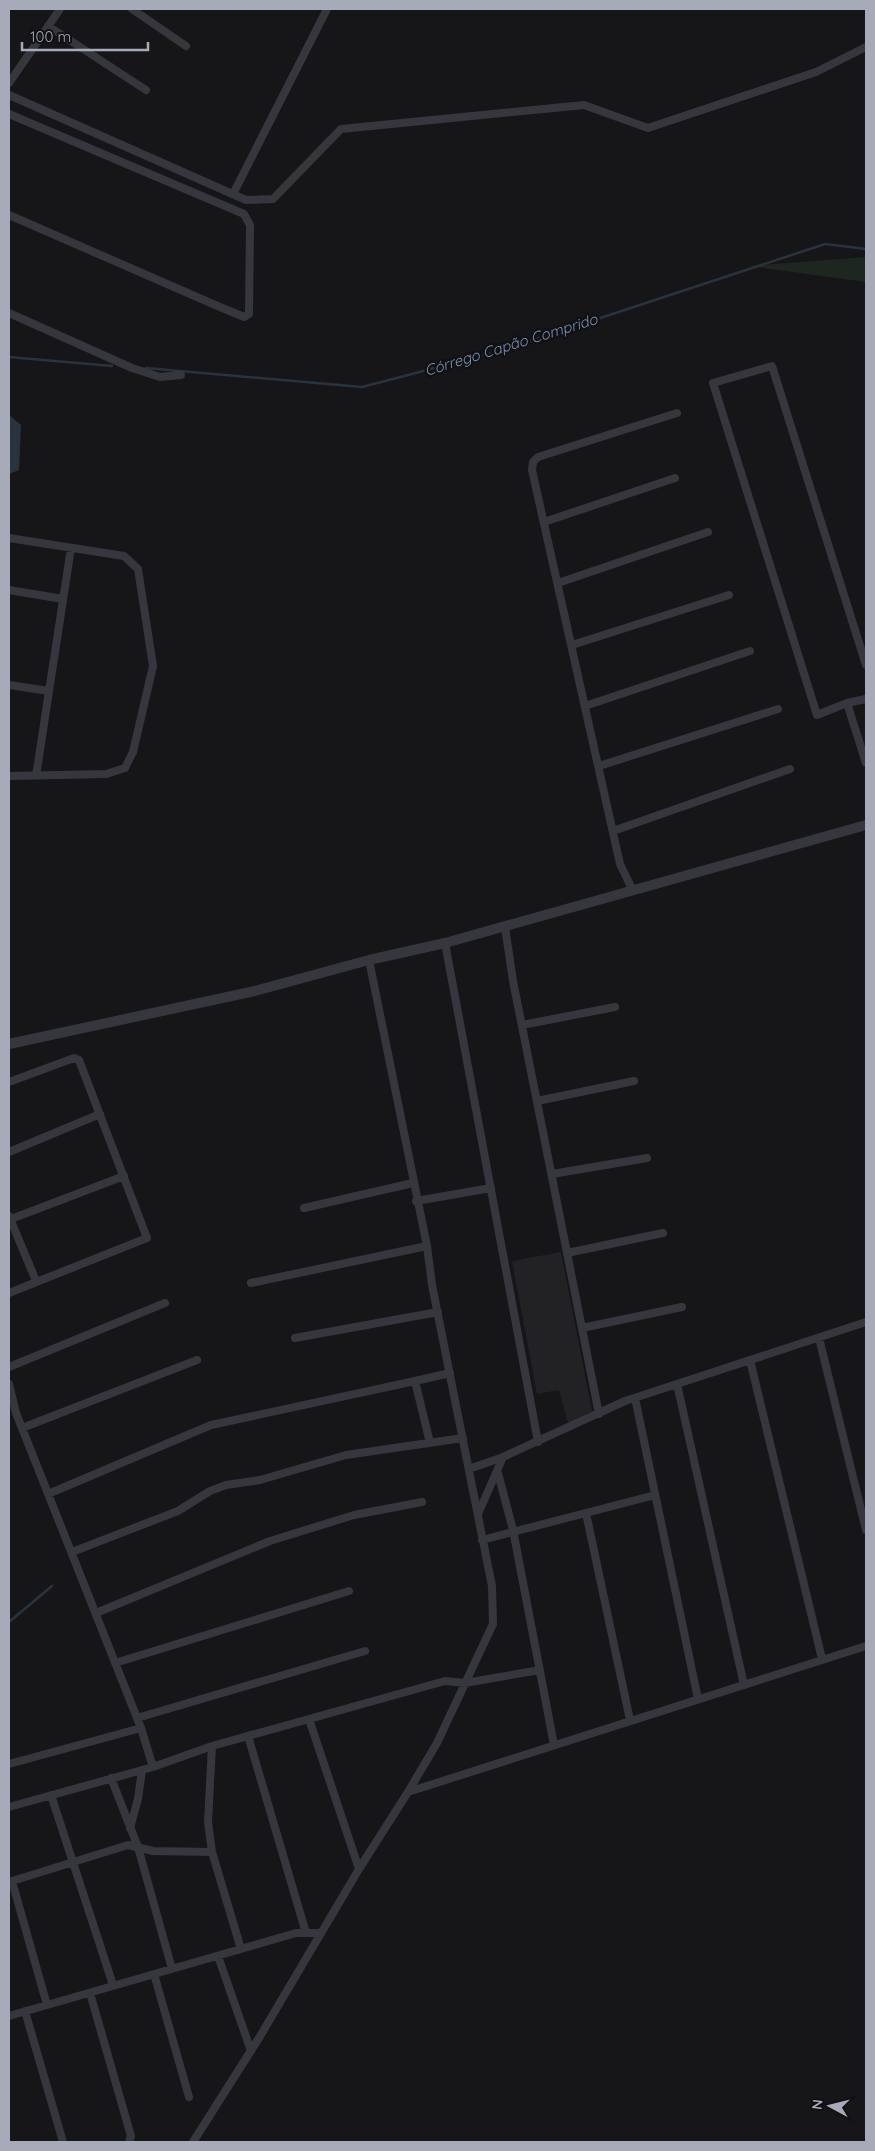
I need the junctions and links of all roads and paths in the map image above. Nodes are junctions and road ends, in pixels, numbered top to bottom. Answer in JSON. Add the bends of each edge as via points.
{"nodes":[{"id":1,"x":60,"y":9,"type":"edge"},
{"id":2,"x":132,"y":9,"type":"edge"},
{"id":3,"x":327,"y":9,"type":"edge"},
{"id":4,"x":48,"y":26,"type":"junction"},
{"id":5,"x":186,"y":46,"type":"dead end"},
{"id":6,"x":866,"y":46,"type":"edge"},
{"id":7,"x":9,"y":83,"type":"edge"},
{"id":8,"x":146,"y":90,"type":"dead end"},
{"id":9,"x":9,"y":95,"type":"edge"},
{"id":10,"x":9,"y":114,"type":"edge"},
{"id":11,"x":233,"y":194,"type":"junction"},
{"id":12,"x":9,"y":215,"type":"edge"},
{"id":13,"x":9,"y":313,"type":"edge"},
{"id":14,"x":181,"y":375,"type":"dead end"},
{"id":15,"x":677,"y":413,"type":"dead end"},
{"id":16,"x":675,"y":478,"type":"dead end"},
{"id":17,"x":544,"y":522,"type":"junction"},
{"id":18,"x":708,"y":532,"type":"dead end"},
{"id":19,"x":9,"y":538,"type":"edge"},
{"id":20,"x":71,"y":548,"type":"junction"},
{"id":21,"x":558,"y":583,"type":"junction"},
{"id":22,"x":9,"y":590,"type":"edge"},
{"id":23,"x":729,"y":595,"type":"dead end"},
{"id":24,"x":64,"y":599,"type":"junction"},
{"id":25,"x":572,"y":644,"type":"junction"},
{"id":26,"x":750,"y":651,"type":"dead end"},
{"id":27,"x":866,"y":665,"type":"edge"},
{"id":28,"x":9,"y":685,"type":"edge"},
{"id":29,"x":49,"y":692,"type":"junction"},
{"id":30,"x":866,"y":699,"type":"edge"},
{"id":31,"x":846,"y":703,"type":"junction"},
{"id":32,"x":585,"y":706,"type":"junction"},
{"id":33,"x":778,"y":709,"type":"dead end"},
{"id":34,"x":866,"y":764,"type":"edge"},
{"id":35,"x":599,"y":766,"type":"junction"},
{"id":36,"x":790,"y":769,"type":"dead end"},
{"id":37,"x":9,"y":776,"type":"edge"},
{"id":38,"x":36,"y":776,"type":"junction"},
{"id":39,"x":866,"y":825,"type":"edge"},
{"id":40,"x":613,"y":831,"type":"junction"},
{"id":41,"x":633,"y":891,"type":"junction"},
{"id":42,"x":505,"y":927,"type":"junction"},
{"id":43,"x":445,"y":943,"type":"junction"},
{"id":44,"x":369,"y":960,"type":"junction"},
{"id":45,"x":615,"y":1007,"type":"dead end"},
{"id":46,"x":522,"y":1025,"type":"junction"},
{"id":47,"x":9,"y":1044,"type":"edge"},
{"id":48,"x":634,"y":1081,"type":"dead end"},
{"id":49,"x":9,"y":1082,"type":"edge"},
{"id":50,"x":537,"y":1101,"type":"junction"},
{"id":51,"x":100,"y":1114,"type":"junction"},
{"id":52,"x":9,"y":1152,"type":"edge"},
{"id":53,"x":646,"y":1158,"type":"dead end"},
{"id":54,"x":552,"y":1174,"type":"junction"},
{"id":55,"x":124,"y":1176,"type":"junction"},
{"id":56,"x":413,"y":1183,"type":"junction"},
{"id":57,"x":491,"y":1188,"type":"junction"},
{"id":58,"x":416,"y":1201,"type":"junction"},
{"id":59,"x":304,"y":1208,"type":"dead end"},
{"id":60,"x":10,"y":1217,"type":"edge"},
{"id":61,"x":663,"y":1233,"type":"dead end"},
{"id":62,"x":427,"y":1246,"type":"junction"},
{"id":63,"x":567,"y":1253,"type":"junction"},
{"id":64,"x":36,"y":1281,"type":"junction"},
{"id":65,"x":251,"y":1282,"type":"dead end"},
{"id":66,"x":9,"y":1293,"type":"edge"},
{"id":67,"x":165,"y":1302,"type":"dead end"},
{"id":68,"x":682,"y":1307,"type":"dead end"},
{"id":69,"x":438,"y":1312,"type":"junction"},
{"id":70,"x":866,"y":1322,"type":"edge"},
{"id":71,"x":582,"y":1328,"type":"junction"},
{"id":72,"x":295,"y":1338,"type":"dead end"},
{"id":73,"x":818,"y":1338,"type":"junction"},
{"id":74,"x":197,"y":1360,"type":"dead end"},
{"id":75,"x":750,"y":1360,"type":"junction"},
{"id":76,"x":9,"y":1367,"type":"edge"},
{"id":77,"x":450,"y":1373,"type":"junction"},
{"id":78,"x":414,"y":1381,"type":"junction"},
{"id":79,"x":9,"y":1384,"type":"edge"},
{"id":80,"x":677,"y":1384,"type":"junction"},
{"id":81,"x":634,"y":1398,"type":"junction"},
{"id":82,"x":13,"y":1414,"type":"edge"},
{"id":83,"x":599,"y":1414,"type":"junction"},
{"id":84,"x":22,"y":1428,"type":"junction"},
{"id":85,"x":463,"y":1438,"type":"junction"},
{"id":86,"x":538,"y":1442,"type":"junction"},
{"id":87,"x":430,"y":1443,"type":"junction"},
{"id":88,"x":503,"y":1457,"type":"junction"},
{"id":89,"x":469,"y":1469,"type":"junction"},
{"id":90,"x":498,"y":1473,"type":"junction"},
{"id":91,"x":48,"y":1494,"type":"junction"},
{"id":92,"x":655,"y":1495,"type":"junction"},
{"id":93,"x":422,"y":1502,"type":"dead end"},
{"id":94,"x":586,"y":1513,"type":"junction"},
{"id":95,"x":478,"y":1515,"type":"junction"},
{"id":96,"x":513,"y":1530,"type":"junction"},
{"id":97,"x":866,"y":1530,"type":"edge"},
{"id":98,"x":482,"y":1540,"type":"junction"},
{"id":99,"x":72,"y":1552,"type":"junction"},
{"id":100,"x":349,"y":1592,"type":"dead end"},
{"id":101,"x":96,"y":1613,"type":"junction"},
{"id":102,"x":866,"y":1646,"type":"edge"},
{"id":103,"x":365,"y":1651,"type":"dead end"},
{"id":104,"x":822,"y":1659,"type":"junction"},
{"id":105,"x":115,"y":1663,"type":"junction"},
{"id":106,"x":540,"y":1670,"type":"junction"},
{"id":107,"x":465,"y":1683,"type":"junction"},
{"id":108,"x":744,"y":1685,"type":"junction"},
{"id":109,"x":698,"y":1700,"type":"junction"},
{"id":110,"x":137,"y":1718,"type":"junction"},
{"id":111,"x":309,"y":1719,"type":"junction"},
{"id":112,"x":630,"y":1720,"type":"junction"},
{"id":113,"x":141,"y":1728,"type":"junction"},
{"id":114,"x":248,"y":1736,"type":"junction"},
{"id":115,"x":554,"y":1745,"type":"junction"},
{"id":116,"x":212,"y":1746,"type":"junction"},
{"id":117,"x":9,"y":1764,"type":"edge"},
{"id":118,"x":153,"y":1767,"type":"junction"},
{"id":119,"x":142,"y":1770,"type":"junction"},
{"id":120,"x":111,"y":1778,"type":"junction"},
{"id":121,"x":408,"y":1792,"type":"junction"},
{"id":122,"x":52,"y":1795,"type":"junction"},
{"id":123,"x":9,"y":1807,"type":"edge"},
{"id":124,"x":130,"y":1828,"type":"junction"},
{"id":125,"x":138,"y":1848,"type":"junction"},
{"id":126,"x":212,"y":1852,"type":"junction"},
{"id":127,"x":73,"y":1862,"type":"junction"},
{"id":128,"x":359,"y":1869,"type":"junction"},
{"id":129,"x":10,"y":1882,"type":"edge"},
{"id":130,"x":306,"y":1933,"type":"junction"},
{"id":131,"x":320,"y":1933,"type":"junction"},
{"id":132,"x":241,"y":1949,"type":"junction"},
{"id":133,"x":218,"y":1956,"type":"junction"},
{"id":134,"x":172,"y":1969,"type":"junction"},
{"id":135,"x":154,"y":1974,"type":"junction"},
{"id":136,"x":113,"y":1985,"type":"junction"},
{"id":137,"x":90,"y":1992,"type":"junction"},
{"id":138,"x":47,"y":2005,"type":"junction"},
{"id":139,"x":25,"y":2011,"type":"junction"},
{"id":140,"x":9,"y":2016,"type":"edge"},
{"id":141,"x":251,"y":2051,"type":"junction"},
{"id":142,"x":189,"y":2097,"type":"dead end"},
{"id":143,"x":63,"y":2142,"type":"edge"},
{"id":144,"x":129,"y":2142,"type":"edge"},
{"id":145,"x":193,"y":2142,"type":"edge"}],
"edges":[{"from":1,"to":4,"type":"street"},
{"from":2,"to":5,"type":"street"},
{"from":3,"to":11,"type":"street"},
{"from":4,"to":7,"type":"street"},
{"from":4,"to":8,"type":"street"},
{"from":6,"to":11,"type":"street","via":[[816,72],[648,128],[584,105],[341,129],[274,199],[246,200]]},
{"from":9,"to":11,"type":"street"},
{"from":10,"to":12,"type":"street","via":[[244,214],[250,225],[249,314],[244,317]]},
{"from":13,"to":14,"type":"street","via":[[132,368],[160,377]]},
{"from":15,"to":17,"type":"street","via":[[538,457],[532,470]]},
{"from":16,"to":17,"type":"street"},
{"from":17,"to":21,"type":"street"},
{"from":18,"to":21,"type":"street"},
{"from":19,"to":20,"type":"street"},
{"from":20,"to":24,"type":"street"},
{"from":20,"to":38,"type":"street","via":[[124,556],[134,562],[138,569],[152,666],[133,752],[124,768],[106,774]]},
{"from":21,"to":25,"type":"street"},
{"from":22,"to":24,"type":"street"},
{"from":23,"to":25,"type":"street"},
{"from":24,"to":29,"type":"street"},
{"from":25,"to":32,"type":"street"},
{"from":26,"to":32,"type":"street"},
{"from":27,"to":31,"type":"street","via":[[772,366],[713,383],[817,715]]},
{"from":28,"to":29,"type":"street"},
{"from":29,"to":38,"type":"street"},
{"from":30,"to":31,"type":"street"},
{"from":31,"to":34,"type":"street"},
{"from":32,"to":35,"type":"street"},
{"from":33,"to":35,"type":"street"},
{"from":35,"to":40,"type":"street"},
{"from":36,"to":40,"type":"street"},
{"from":37,"to":38,"type":"street"},
{"from":39,"to":41,"type":"street"},
{"from":40,"to":41,"type":"street","via":[[620,864]]},
{"from":41,"to":42,"type":"street"},
{"from":42,"to":43,"type":"street"},
{"from":42,"to":46,"type":"street"},
{"from":43,"to":44,"type":"street"},
{"from":43,"to":57,"type":"street"},
{"from":44,"to":47,"type":"street","via":[[255,991]]},
{"from":44,"to":56,"type":"street"},
{"from":45,"to":46,"type":"street"},
{"from":46,"to":50,"type":"street"},
{"from":48,"to":50,"type":"street"},
{"from":49,"to":51,"type":"street","via":[[74,1058],[79,1060]]},
{"from":50,"to":54,"type":"street"},
{"from":51,"to":52,"type":"street"},
{"from":51,"to":55,"type":"street"},
{"from":53,"to":54,"type":"street"},
{"from":54,"to":63,"type":"street"},
{"from":55,"to":60,"type":"street"},
{"from":55,"to":64,"type":"street","via":[[148,1238]]},
{"from":56,"to":58,"type":"street"},
{"from":56,"to":59,"type":"street"},
{"from":57,"to":58,"type":"street"},
{"from":57,"to":86,"type":"street"},
{"from":58,"to":62,"type":"street"},
{"from":60,"to":64,"type":"street"},
{"from":61,"to":63,"type":"street"},
{"from":62,"to":65,"type":"street"},
{"from":62,"to":69,"type":"street"},
{"from":63,"to":71,"type":"street"},
{"from":64,"to":66,"type":"street"},
{"from":67,"to":76,"type":"street"},
{"from":68,"to":71,"type":"street"},
{"from":69,"to":72,"type":"street"},
{"from":69,"to":77,"type":"street"},
{"from":70,"to":73,"type":"street"},
{"from":71,"to":83,"type":"street"},
{"from":73,"to":75,"type":"street"},
{"from":73,"to":97,"type":"street"},
{"from":74,"to":84,"type":"street"},
{"from":75,"to":80,"type":"street"},
{"from":75,"to":104,"type":"street"},
{"from":77,"to":78,"type":"street"},
{"from":77,"to":85,"type":"street"},
{"from":78,"to":87,"type":"street"},
{"from":78,"to":91,"type":"street","via":[[211,1424]]},
{"from":79,"to":82,"type":"street"},
{"from":80,"to":81,"type":"street"},
{"from":80,"to":108,"type":"street"},
{"from":81,"to":83,"type":"street"},
{"from":81,"to":92,"type":"street"},
{"from":82,"to":84,"type":"street"},
{"from":83,"to":86,"type":"street"},
{"from":84,"to":91,"type":"street"},
{"from":85,"to":87,"type":"street"},
{"from":85,"to":89,"type":"street"},
{"from":86,"to":88,"type":"street"},
{"from":87,"to":99,"type":"street","via":[[346,1455],[260,1480],[226,1485],[210,1491],[178,1512]]},
{"from":88,"to":89,"type":"street"},
{"from":88,"to":90,"type":"street"},
{"from":89,"to":95,"type":"street"},
{"from":90,"to":95,"type":"street"},
{"from":90,"to":96,"type":"street"},
{"from":91,"to":99,"type":"street"},
{"from":92,"to":94,"type":"street"},
{"from":92,"to":109,"type":"street"},
{"from":93,"to":101,"type":"street","via":[[354,1515],[270,1541]]},
{"from":94,"to":96,"type":"street"},
{"from":94,"to":112,"type":"street"},
{"from":95,"to":98,"type":"street"},
{"from":96,"to":98,"type":"street"},
{"from":96,"to":106,"type":"street"},
{"from":98,"to":107,"type":"street","via":[[492,1586],[493,1624]]},
{"from":99,"to":101,"type":"street"},
{"from":100,"to":105,"type":"street"},
{"from":101,"to":105,"type":"street"},
{"from":102,"to":104,"type":"street"},
{"from":103,"to":110,"type":"street"},
{"from":104,"to":108,"type":"street"},
{"from":105,"to":110,"type":"street"},
{"from":106,"to":107,"type":"street"},
{"from":106,"to":115,"type":"street"},
{"from":107,"to":111,"type":"street","via":[[445,1681]]},
{"from":107,"to":121,"type":"street","via":[[437,1742]]},
{"from":108,"to":109,"type":"street"},
{"from":109,"to":112,"type":"street"},
{"from":110,"to":113,"type":"street"},
{"from":111,"to":114,"type":"street"},
{"from":111,"to":128,"type":"street"},
{"from":112,"to":115,"type":"street"},
{"from":113,"to":117,"type":"street"},
{"from":113,"to":118,"type":"street"},
{"from":114,"to":116,"type":"street"},
{"from":114,"to":130,"type":"street"},
{"from":115,"to":121,"type":"street"},
{"from":116,"to":118,"type":"street"},
{"from":116,"to":126,"type":"street","via":[[208,1822]]},
{"from":118,"to":119,"type":"street"},
{"from":119,"to":120,"type":"street"},
{"from":119,"to":124,"type":"street"},
{"from":120,"to":122,"type":"street"},
{"from":120,"to":124,"type":"street"},
{"from":121,"to":128,"type":"street"},
{"from":122,"to":123,"type":"street"},
{"from":122,"to":127,"type":"street"},
{"from":124,"to":125,"type":"street"},
{"from":125,"to":126,"type":"street"},
{"from":125,"to":127,"type":"street","via":[[128,1845]]},
{"from":125,"to":134,"type":"street"},
{"from":126,"to":132,"type":"street"},
{"from":127,"to":129,"type":"street"},
{"from":127,"to":136,"type":"street"},
{"from":128,"to":131,"type":"street"},
{"from":129,"to":138,"type":"street"},
{"from":130,"to":131,"type":"street"},
{"from":130,"to":132,"type":"street"},
{"from":131,"to":141,"type":"street"},
{"from":132,"to":133,"type":"street"},
{"from":133,"to":134,"type":"street"},
{"from":133,"to":141,"type":"street"},
{"from":134,"to":135,"type":"street"},
{"from":135,"to":136,"type":"street"},
{"from":135,"to":142,"type":"street"},
{"from":136,"to":137,"type":"street"},
{"from":137,"to":138,"type":"street"},
{"from":137,"to":144,"type":"street","via":[[131,2136]]},
{"from":138,"to":139,"type":"street"},
{"from":139,"to":140,"type":"street"},
{"from":139,"to":143,"type":"street"},
{"from":141,"to":145,"type":"street"}]}
